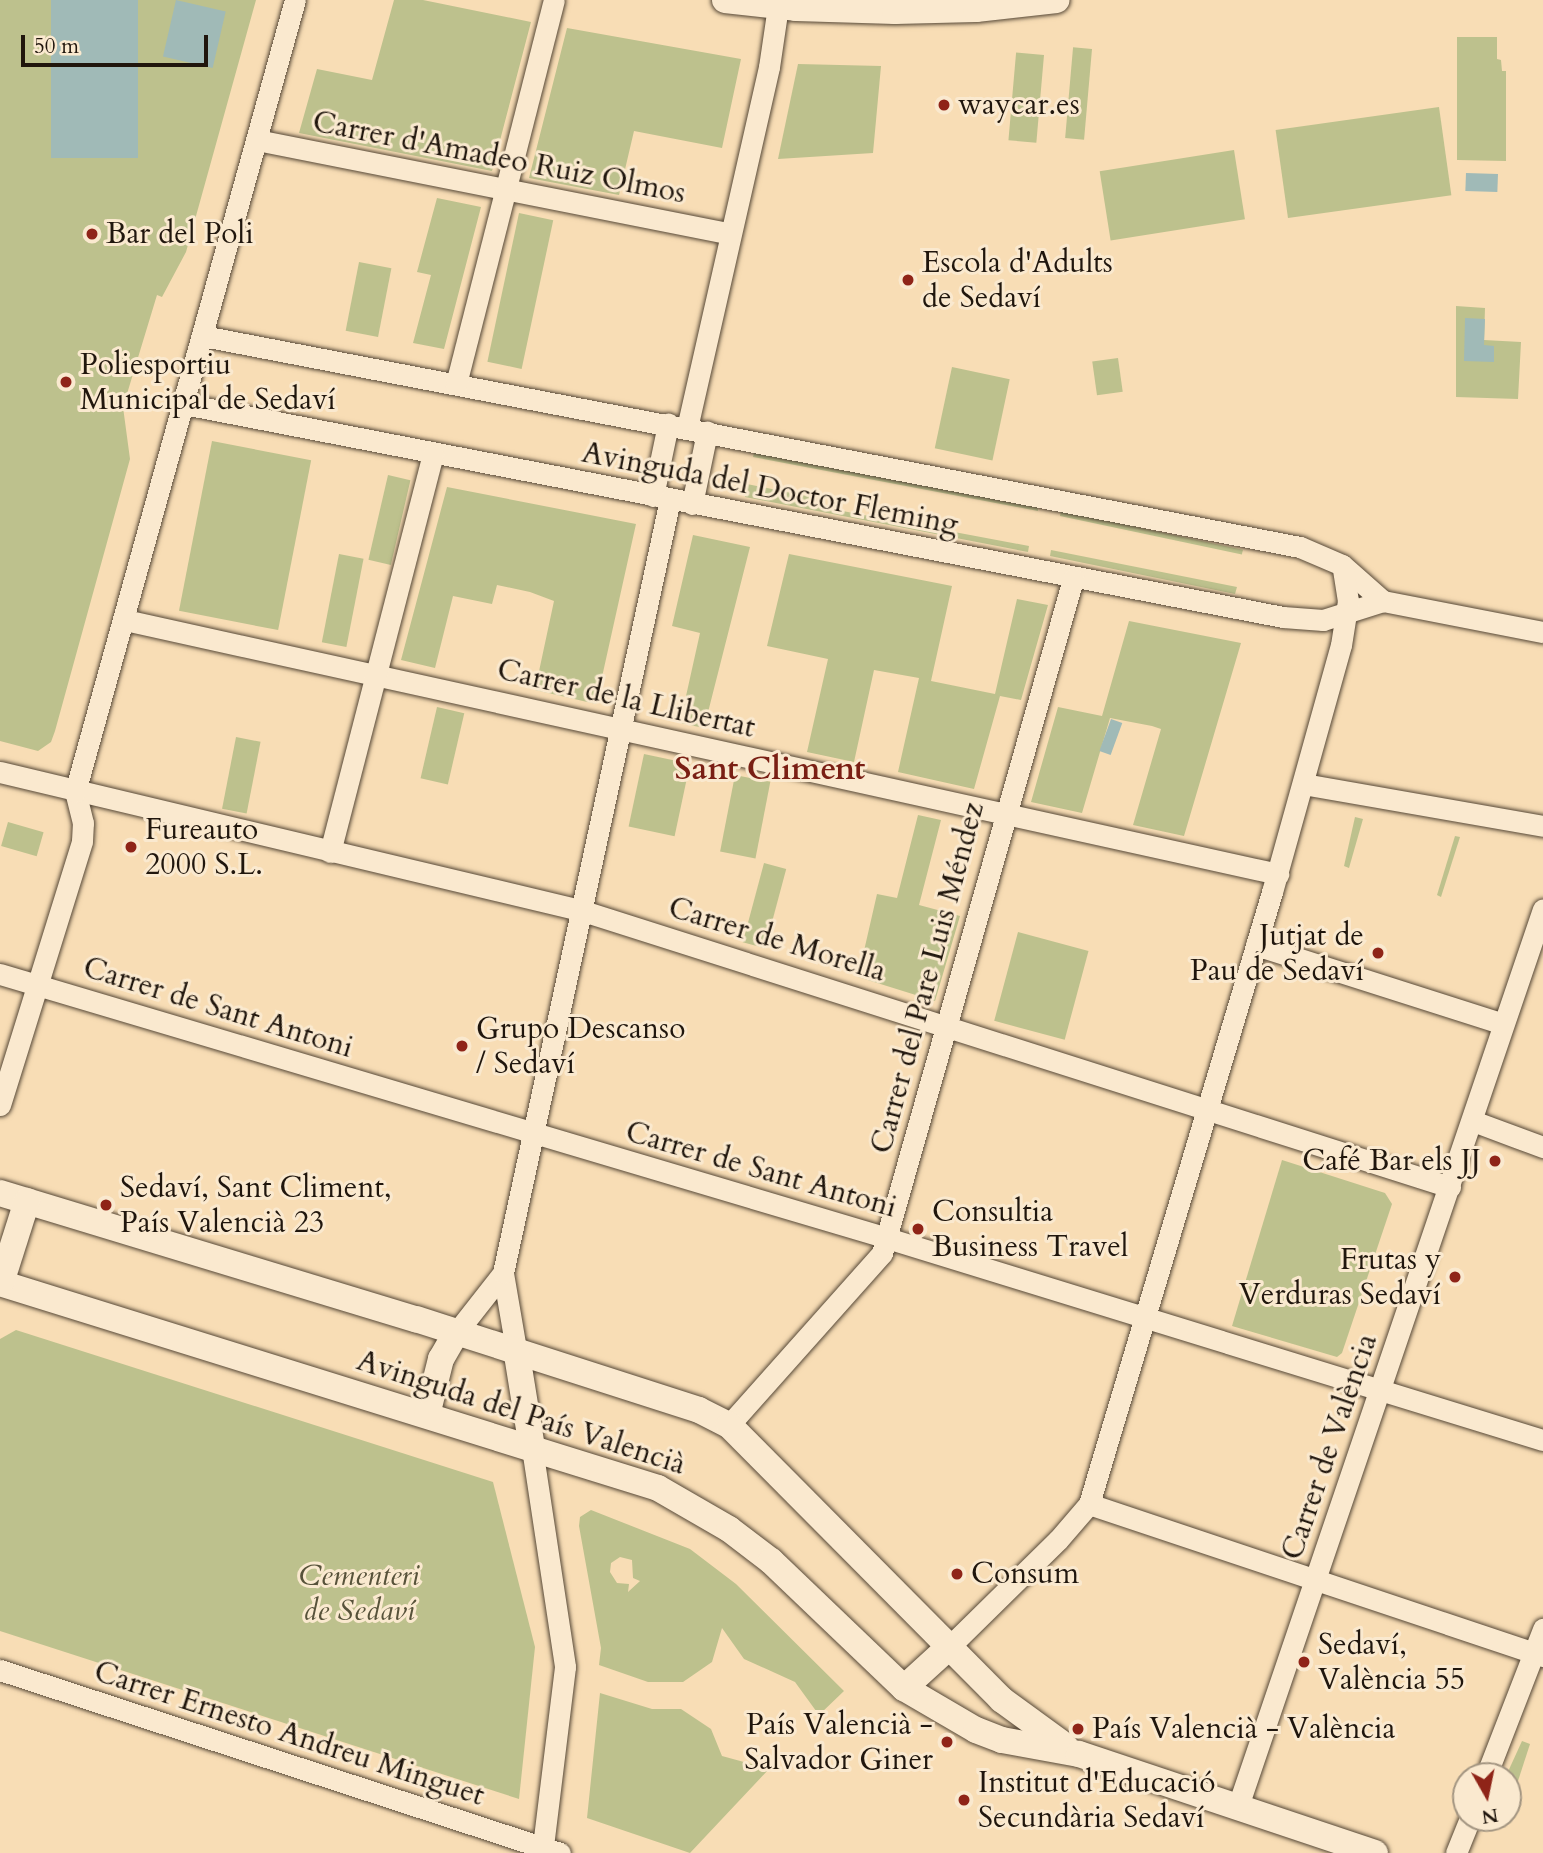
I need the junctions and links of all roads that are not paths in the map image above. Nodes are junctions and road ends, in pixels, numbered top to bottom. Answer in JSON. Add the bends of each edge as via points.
{"nodes":[{"id":1,"x":295,"y":0,"type":"edge"},
{"id":2,"x":554,"y":0,"type":"edge"},
{"id":3,"x":725,"y":0,"type":"edge"},
{"id":4,"x":1056,"y":0,"type":"edge"},
{"id":5,"x":1014,"y":3,"type":"edge"},
{"id":6,"x":790,"y":5,"type":"edge"},
{"id":7,"x":257,"y":141,"type":"junction"},
{"id":8,"x":508,"y":190,"type":"junction"},
{"id":9,"x":730,"y":234,"type":"junction"},
{"id":10,"x":203,"y":336,"type":"junction"},
{"id":11,"x":456,"y":384,"type":"junction"},
{"id":12,"x":184,"y":404,"type":"junction"},
{"id":13,"x":687,"y":428,"type":"junction"},
{"id":14,"x":433,"y":455,"type":"junction"},
{"id":15,"x":662,"y":498,"type":"junction"},
{"id":16,"x":692,"y":504,"type":"junction"},
{"id":17,"x":1342,"y":565,"type":"junction"},
{"id":18,"x":1073,"y":579,"type":"junction"},
{"id":19,"x":1383,"y":601,"type":"junction"},
{"id":20,"x":1345,"y":614,"type":"junction"},
{"id":21,"x":125,"y":620,"type":"junction"},
{"id":22,"x":1543,"y":632,"type":"edge"},
{"id":23,"x":377,"y":674,"type":"junction"},
{"id":24,"x":618,"y":728,"type":"junction"},
{"id":25,"x":0,"y":772,"type":"edge"},
{"id":26,"x":1303,"y":784,"type":"junction"},
{"id":27,"x":75,"y":792,"type":"junction"},
{"id":28,"x":1004,"y":814,"type":"junction"},
{"id":29,"x":1543,"y":826,"type":"edge"},
{"id":30,"x":330,"y":852,"type":"junction"},
{"id":31,"x":1278,"y":874,"type":"junction"},
{"id":32,"x":1543,"y":909,"type":"edge"},
{"id":33,"x":580,"y":910,"type":"junction"},
{"id":34,"x":1256,"y":946,"type":"junction"},
{"id":35,"x":0,"y":974,"type":"edge"},
{"id":36,"x":37,"y":985,"type":"junction"},
{"id":37,"x":1503,"y":1024,"type":"junction"},
{"id":38,"x":947,"y":1025,"type":"junction"},
{"id":39,"x":4,"y":1078,"type":"edge"},
{"id":40,"x":0,"y":1105,"type":"edge"},
{"id":41,"x":1208,"y":1108,"type":"junction"},
{"id":42,"x":1473,"y":1121,"type":"junction"},
{"id":43,"x":531,"y":1134,"type":"junction"},
{"id":44,"x":1543,"y":1147,"type":"edge"},
{"id":45,"x":1450,"y":1186,"type":"junction"},
{"id":46,"x":0,"y":1193,"type":"edge"},
{"id":47,"x":27,"y":1201,"type":"junction"},
{"id":48,"x":887,"y":1238,"type":"junction"},
{"id":49,"x":503,"y":1273,"type":"junction"},
{"id":50,"x":0,"y":1283,"type":"edge"},
{"id":51,"x":1146,"y":1319,"type":"junction"},
{"id":52,"x":456,"y":1333,"type":"junction"},
{"id":53,"x":517,"y":1355,"type":"junction"},
{"id":54,"x":1381,"y":1394,"type":"junction"},
{"id":55,"x":427,"y":1415,"type":"junction"},
{"id":56,"x":729,"y":1425,"type":"junction"},
{"id":57,"x":1543,"y":1440,"type":"edge"},
{"id":58,"x":532,"y":1448,"type":"junction"},
{"id":59,"x":1089,"y":1504,"type":"junction"},
{"id":60,"x":1315,"y":1578,"type":"junction"},
{"id":61,"x":1543,"y":1629,"type":"edge"},
{"id":62,"x":948,"y":1647,"type":"junction"},
{"id":63,"x":1538,"y":1655,"type":"edge"},
{"id":64,"x":0,"y":1670,"type":"edge"},
{"id":65,"x":904,"y":1688,"type":"junction"},
{"id":66,"x":1079,"y":1755,"type":"junction"},
{"id":67,"x":1492,"y":1762,"type":"edge"},
{"id":68,"x":1238,"y":1806,"type":"junction"},
{"id":69,"x":1464,"y":1832,"type":"edge"},
{"id":70,"x":548,"y":1851,"type":"edge"},
{"id":71,"x":1375,"y":1853,"type":"edge"},
{"id":72,"x":1456,"y":1853,"type":"edge"}],
"edges":[{"from":1,"to":7,"type":"street"},
{"from":2,"to":8,"type":"street"},
{"from":3,"to":6,"type":"street"},
{"from":4,"to":5,"type":"street"},
{"from":5,"to":6,"type":"street","via":[[895,11]]},
{"from":6,"to":9,"type":"street"},
{"from":7,"to":8,"type":"street","name":"Carrer d'Amadeo Ruiz Olmos"},
{"from":7,"to":10,"type":"street"},
{"from":8,"to":9,"type":"street","name":"Carrer d'Amadeo Ruiz Olmos"},
{"from":8,"to":11,"type":"street"},
{"from":9,"to":13,"type":"street"},
{"from":10,"to":11,"type":"street","name":"Avinguda del Doctor Fleming"},
{"from":10,"to":12,"type":"street"},
{"from":11,"to":13,"type":"street","name":"Avinguda del Doctor Fleming"},
{"from":12,"to":14,"type":"street","name":"Avinguda del Doctor Fleming"},
{"from":12,"to":21,"type":"street"},
{"from":13,"to":15,"type":"street"},
{"from":13,"to":16,"type":"street"},
{"from":13,"to":17,"type":"street","name":"Avinguda del Doctor Fleming","via":[[1300,547]]},
{"from":14,"to":15,"type":"street","name":"Avinguda del Doctor Fleming"},
{"from":14,"to":23,"type":"street"},
{"from":15,"to":16,"type":"street","name":"Avinguda del Doctor Fleming"},
{"from":15,"to":24,"type":"street"},
{"from":16,"to":18,"type":"street","name":"Avinguda del Doctor Fleming"},
{"from":17,"to":19,"type":"street","name":"Avinguda del Doctor Fleming"},
{"from":17,"to":20,"type":"street","via":[[1348,592]]},
{"from":18,"to":20,"type":"street","name":"Avinguda del Doctor Fleming","via":[[1312,621]]},
{"from":18,"to":28,"type":"street","name":"Carrer del Pare Luis Méndez"},
{"from":19,"to":20,"type":"street","name":"Avinguda del Doctor Fleming"},
{"from":19,"to":22,"type":"street","name":"Avinguda del Doctor Fleming"},
{"from":20,"to":26,"type":"street","via":[[1341,645]]},
{"from":21,"to":23,"type":"street","name":"Carrer de la Llibertat"},
{"from":21,"to":27,"type":"street"},
{"from":23,"to":24,"type":"street","name":"Carrer de la Llibertat"},
{"from":23,"to":30,"type":"street"},
{"from":24,"to":28,"type":"street","name":"Carrer de la Llibertat"},
{"from":24,"to":33,"type":"street"},
{"from":25,"to":27,"type":"street","name":"Carrer de Morella"},
{"from":26,"to":29,"type":"street"},
{"from":26,"to":31,"type":"street"},
{"from":27,"to":30,"type":"street","name":"Carrer de Morella"},
{"from":27,"to":36,"type":"street","via":[[83,823],[82,841]]},
{"from":28,"to":31,"type":"street","name":"Carrer de la Llibertat"},
{"from":28,"to":38,"type":"street","name":"Carrer del Pare Luis Méndez"},
{"from":30,"to":33,"type":"street","name":"Carrer de Morella"},
{"from":31,"to":34,"type":"street"},
{"from":32,"to":37,"type":"street","name":"Carrer de València"},
{"from":33,"to":38,"type":"street","name":"Carrer de Morella"},
{"from":33,"to":43,"type":"street"},
{"from":34,"to":37,"type":"street"},
{"from":34,"to":41,"type":"street"},
{"from":35,"to":36,"type":"street","name":"Carrer de Sant Antoni"},
{"from":36,"to":39,"type":"street"},
{"from":36,"to":43,"type":"street","name":"Carrer de Sant Antoni"},
{"from":37,"to":42,"type":"street","name":"Carrer de València"},
{"from":38,"to":41,"type":"street","name":"Carrer de Morella"},
{"from":38,"to":48,"type":"street","name":"Carrer del Pare Luis Méndez"},
{"from":39,"to":40,"type":"street"},
{"from":41,"to":45,"type":"street","name":"Carrer de Morella"},
{"from":41,"to":51,"type":"street"},
{"from":42,"to":44,"type":"street"},
{"from":42,"to":45,"type":"street","name":"Carrer de València"},
{"from":43,"to":48,"type":"street","name":"Carrer de Sant Antoni"},
{"from":43,"to":49,"type":"street"},
{"from":45,"to":54,"type":"street","name":"Carrer de València"},
{"from":46,"to":47,"type":"street","name":"Avinguda del País Valencià"},
{"from":47,"to":50,"type":"street"},
{"from":47,"to":52,"type":"street","name":"Avinguda del País Valencià"},
{"from":48,"to":51,"type":"street","name":"Carrer de Sant Antoni"},
{"from":48,"to":56,"type":"street","name":"Carrer del Pare Luis Méndez","via":[[878,1260]]},
{"from":49,"to":52,"type":"street","name":"Avinguda del País Valencià"},
{"from":49,"to":53,"type":"street","name":"Avinguda del País Valencià"},
{"from":50,"to":55,"type":"street","name":"Avinguda del País Valencià"},
{"from":51,"to":54,"type":"street","name":"Carrer de Sant Antoni"},
{"from":51,"to":59,"type":"street"},
{"from":52,"to":53,"type":"street","name":"Avinguda del País Valencià"},
{"from":52,"to":55,"type":"street","via":[[441,1359]]},
{"from":53,"to":56,"type":"street","name":"Avinguda del País Valencià","via":[[699,1410]]},
{"from":53,"to":58,"type":"street"},
{"from":54,"to":57,"type":"street","name":"Carrer de Sant Antoni"},
{"from":54,"to":60,"type":"street","name":"Carrer de València"},
{"from":55,"to":58,"type":"street","name":"Avinguda del País Valencià"},
{"from":56,"to":62,"type":"street","name":"Avinguda del País Valencià"},
{"from":58,"to":65,"type":"street","name":"Avinguda del País Valencià","via":[[658,1488],[729,1529],[771,1561]]},
{"from":58,"to":70,"type":"street","via":[[565,1667]]},
{"from":59,"to":60,"type":"street"},
{"from":59,"to":62,"type":"street"},
{"from":60,"to":63,"type":"street"},
{"from":60,"to":68,"type":"street","name":"Carrer de València"},
{"from":61,"to":63,"type":"street"},
{"from":62,"to":65,"type":"street"},
{"from":62,"to":66,"type":"street","name":"Avinguda del País Valencià","via":[[1002,1700]]},
{"from":63,"to":67,"type":"street"},
{"from":64,"to":70,"type":"street","name":"Carrer Ernesto Andreu Minguet"},
{"from":65,"to":66,"type":"street","name":"Avinguda del País Valencià","via":[[1002,1740]]},
{"from":66,"to":68,"type":"street","name":"Avinguda del País Valencià"},
{"from":68,"to":71,"type":"street","name":"Avinguda del País Valencià"},
{"from":69,"to":72,"type":"street"}]}
